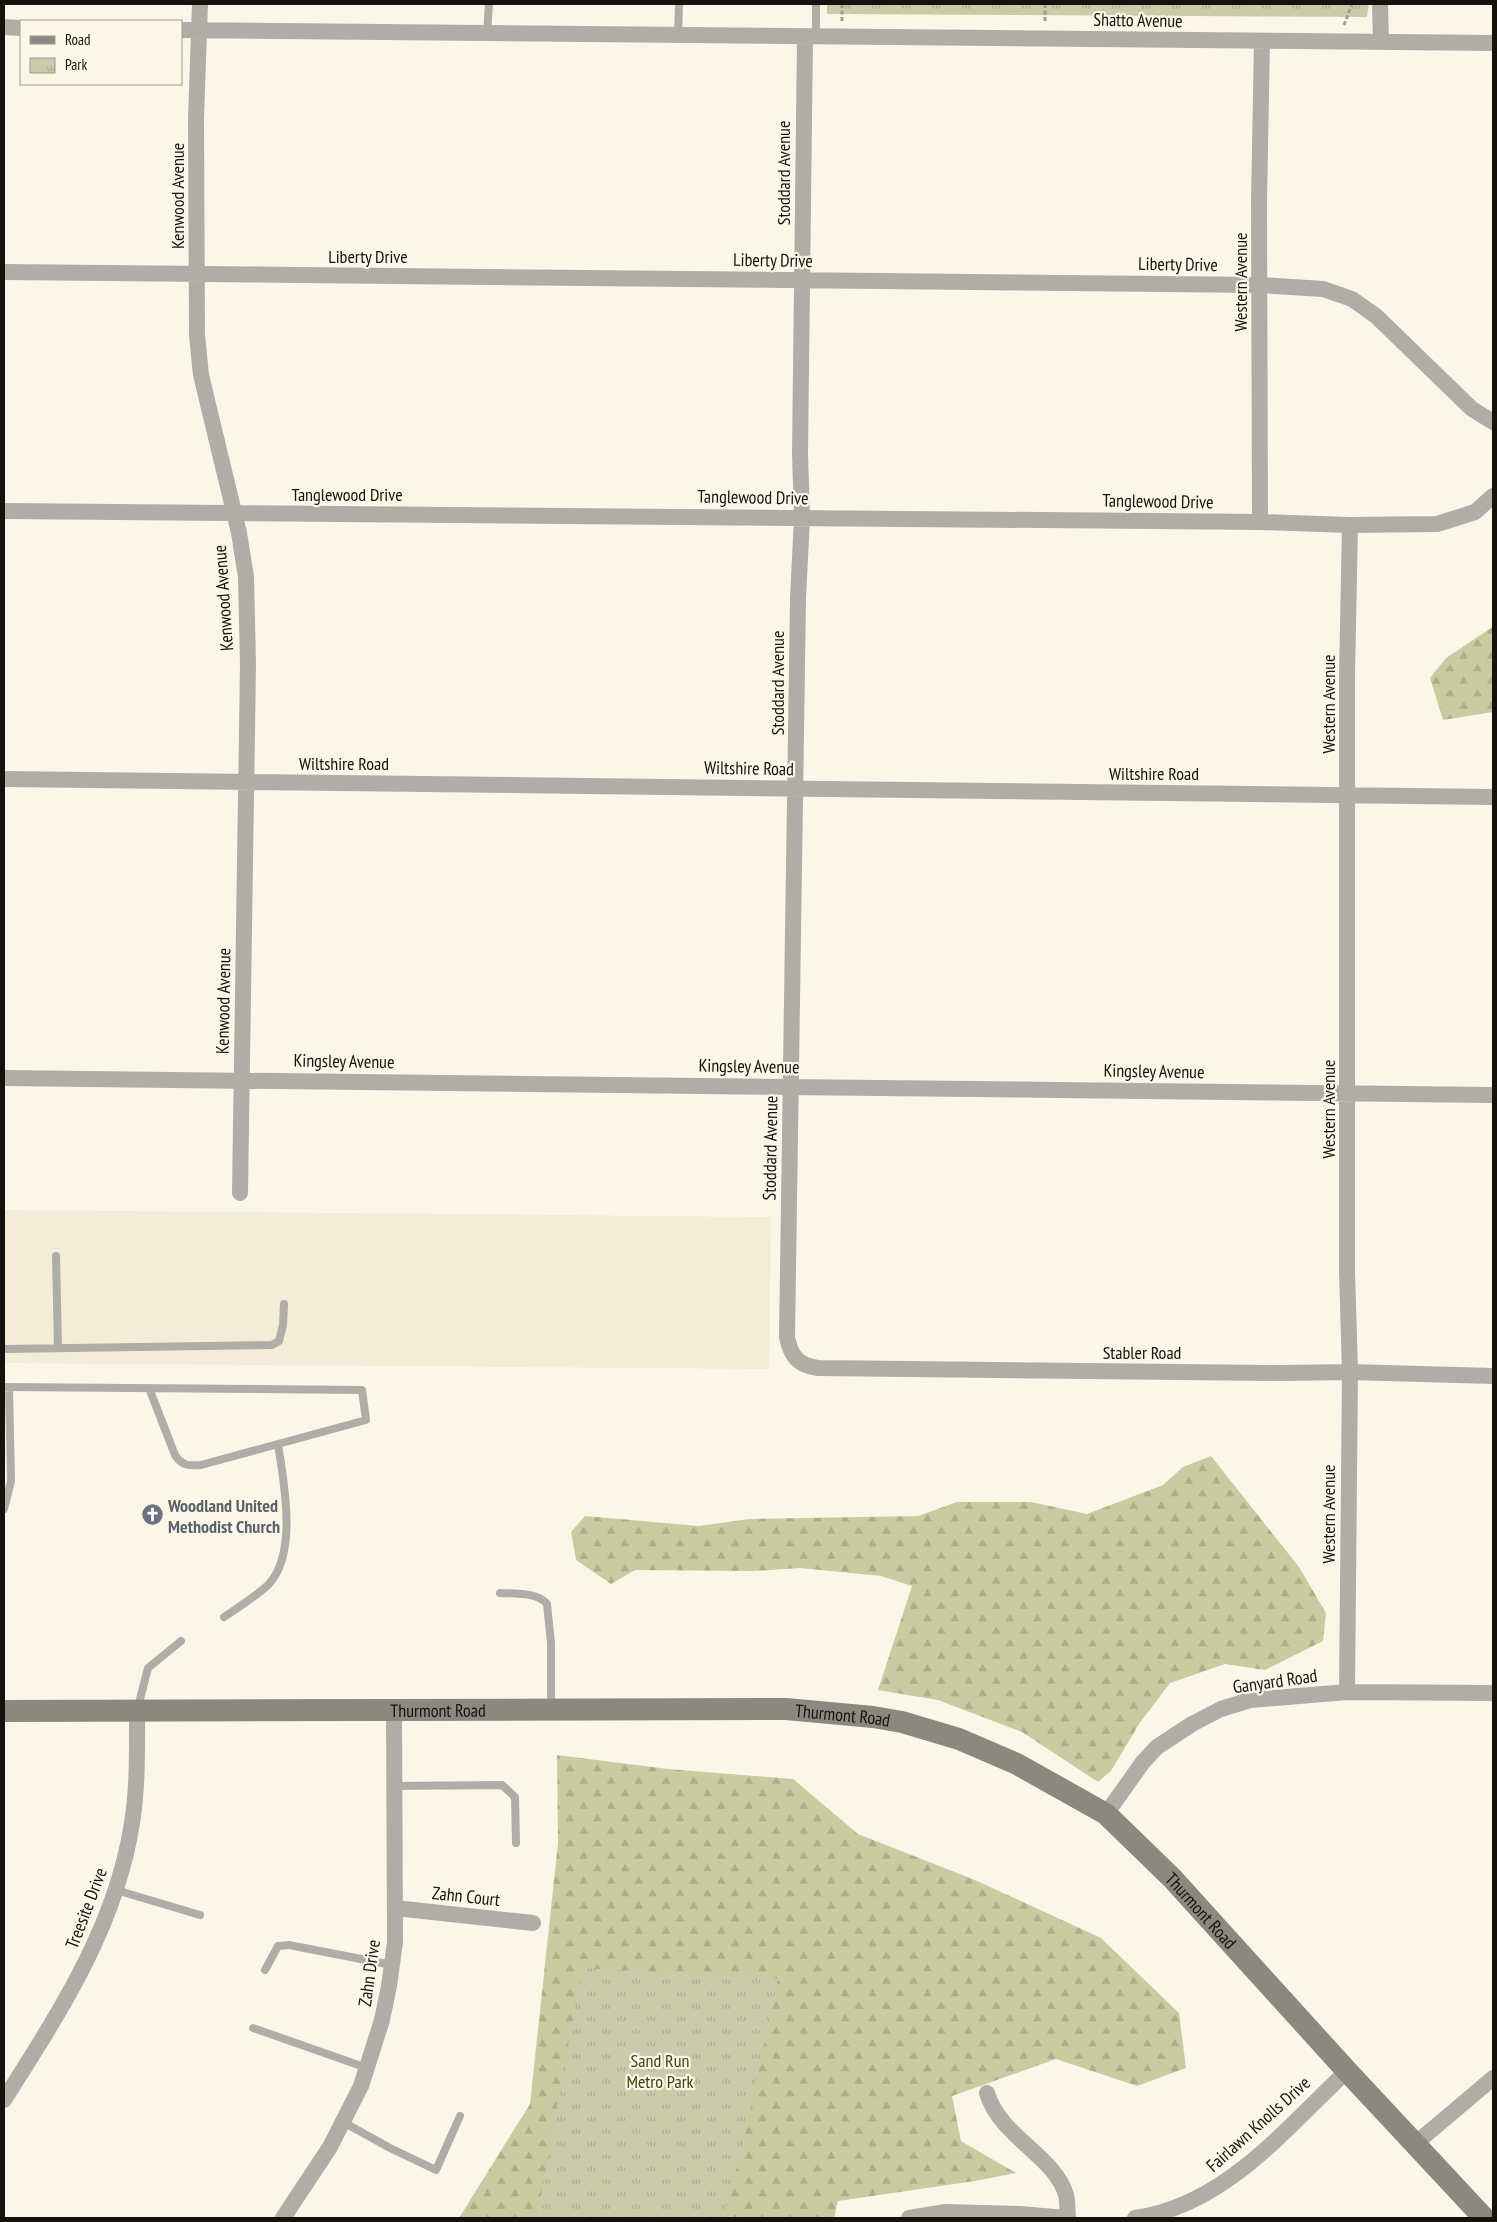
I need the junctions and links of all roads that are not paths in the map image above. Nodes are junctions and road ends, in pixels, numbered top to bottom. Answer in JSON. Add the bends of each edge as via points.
{"nodes":[{"id":1,"x":200,"y":4,"type":"edge"},
{"id":2,"x":489,"y":4,"type":"edge"},
{"id":3,"x":679,"y":4,"type":"edge"},
{"id":4,"x":816,"y":4,"type":"edge"},
{"id":5,"x":1380,"y":4,"type":"edge"},
{"id":6,"x":4,"y":27,"type":"edge"},
{"id":7,"x":20,"y":28,"type":"edge"},
{"id":8,"x":182,"y":30,"type":"edge"},
{"id":9,"x":200,"y":30,"type":"junction"},
{"id":10,"x":487,"y":33,"type":"junction"},
{"id":11,"x":678,"y":35,"type":"junction"},
{"id":12,"x":810,"y":37,"type":"junction"},
{"id":13,"x":1262,"y":41,"type":"junction"},
{"id":14,"x":1381,"y":42,"type":"junction"},
{"id":15,"x":1493,"y":43,"type":"edge"},
{"id":16,"x":4,"y":272,"type":"edge"},
{"id":17,"x":197,"y":274,"type":"junction"},
{"id":18,"x":802,"y":280,"type":"junction"},
{"id":19,"x":1260,"y":285,"type":"junction"},
{"id":20,"x":1493,"y":422,"type":"edge"},
{"id":21,"x":1493,"y":496,"type":"edge"},
{"id":22,"x":4,"y":511,"type":"edge"},
{"id":23,"x":236,"y":514,"type":"junction"},
{"id":24,"x":802,"y":518,"type":"junction"},
{"id":25,"x":1260,"y":522,"type":"junction"},
{"id":26,"x":1350,"y":525,"type":"junction"},
{"id":27,"x":4,"y":779,"type":"edge"},
{"id":28,"x":246,"y":782,"type":"junction"},
{"id":29,"x":796,"y":788,"type":"junction"},
{"id":30,"x":1348,"y":794,"type":"junction"},
{"id":31,"x":1493,"y":797,"type":"edge"},
{"id":32,"x":4,"y":1078,"type":"edge"},
{"id":33,"x":242,"y":1080,"type":"junction"},
{"id":34,"x":791,"y":1086,"type":"junction"},
{"id":35,"x":1348,"y":1093,"type":"junction"},
{"id":36,"x":1493,"y":1095,"type":"edge"},
{"id":37,"x":240,"y":1194,"type":"dead end"},
{"id":38,"x":56,"y":1256,"type":"dead end"},
{"id":39,"x":284,"y":1304,"type":"dead end"},
{"id":40,"x":58,"y":1348,"type":"junction"},
{"id":41,"x":4,"y":1349,"type":"edge"},
{"id":42,"x":795,"y":1357,"type":"joint"},
{"id":43,"x":1350,"y":1372,"type":"junction"},
{"id":44,"x":1493,"y":1376,"type":"edge"},
{"id":45,"x":6,"y":1387,"type":"edge"},
{"id":46,"x":149,"y":1388,"type":"junction"},
{"id":47,"x":278,"y":1444,"type":"junction"},
{"id":48,"x":4,"y":1509,"type":"edge"},
{"id":49,"x":500,"y":1593,"type":"dead end"},
{"id":50,"x":224,"y":1616,"type":"dead end"},
{"id":51,"x":181,"y":1641,"type":"dead end"},
{"id":52,"x":1347,"y":1692,"type":"junction"},
{"id":53,"x":1493,"y":1693,"type":"edge"},
{"id":54,"x":394,"y":1709,"type":"junction"},
{"id":55,"x":552,"y":1709,"type":"junction"},
{"id":56,"x":137,"y":1710,"type":"junction"},
{"id":57,"x":4,"y":1711,"type":"edge"},
{"id":58,"x":394,"y":1786,"type":"junction"},
{"id":59,"x":1106,"y":1814,"type":"junction"},
{"id":60,"x":516,"y":1843,"type":"dead end"},
{"id":61,"x":116,"y":1890,"type":"junction"},
{"id":62,"x":395,"y":1908,"type":"junction"},
{"id":63,"x":200,"y":1915,"type":"dead end"},
{"id":64,"x":533,"y":1923,"type":"dead end"},
{"id":65,"x":392,"y":1965,"type":"junction"},
{"id":66,"x":265,"y":1970,"type":"dead end"},
{"id":67,"x":253,"y":2028,"type":"dead end"},
{"id":68,"x":367,"y":2068,"type":"junction"},
{"id":69,"x":1347,"y":2071,"type":"junction"},
{"id":70,"x":1493,"y":2078,"type":"edge"},
{"id":71,"x":987,"y":2093,"type":"dead end"},
{"id":72,"x":4,"y":2100,"type":"edge"},
{"id":73,"x":460,"y":2116,"type":"dead end"},
{"id":74,"x":343,"y":2122,"type":"junction"},
{"id":75,"x":1415,"y":2144,"type":"junction"},
{"id":76,"x":283,"y":2218,"type":"edge"},
{"id":77,"x":909,"y":2218,"type":"edge"},
{"id":78,"x":1067,"y":2218,"type":"edge"},
{"id":79,"x":1135,"y":2218,"type":"edge"},
{"id":80,"x":1484,"y":2218,"type":"edge"}],
"edges":[{"from":1,"to":9,"type":"street","name":"Kenwood Avenue"},
{"from":2,"to":10,"type":"lane"},
{"from":3,"to":11,"type":"lane"},
{"from":4,"to":12,"type":"lane"},
{"from":5,"to":14,"type":"street"},
{"from":6,"to":7,"type":"street"},
{"from":8,"to":9,"type":"street","name":"Shatto Avenue"},
{"from":9,"to":10,"type":"street","name":"Shatto Avenue"},
{"from":9,"to":17,"type":"street","name":"Kenwood Avenue","via":[[196,118]]},
{"from":10,"to":11,"type":"street","name":"Shatto Avenue"},
{"from":11,"to":12,"type":"street","name":"Shatto Avenue"},
{"from":12,"to":13,"type":"street","name":"Shatto Avenue"},
{"from":12,"to":18,"type":"street","name":"Stoddard Avenue"},
{"from":13,"to":14,"type":"street","name":"Shatto Avenue"},
{"from":13,"to":19,"type":"street","name":"Western Avenue"},
{"from":14,"to":15,"type":"street","name":"Shatto Avenue"},
{"from":16,"to":17,"type":"street","name":"Liberty Drive"},
{"from":17,"to":18,"type":"street","name":"Liberty Drive"},
{"from":17,"to":23,"type":"street","name":"Kenwood Avenue","via":[[197,335],[202,375]]},
{"from":18,"to":19,"type":"street","name":"Liberty Drive"},
{"from":18,"to":24,"type":"street","name":"Stoddard Avenue"},
{"from":19,"to":20,"type":"street","name":"Liberty Drive","via":[[1323,289],[1352,299],[1376,316],[1472,409]]},
{"from":19,"to":25,"type":"street","name":"Western Avenue"},
{"from":21,"to":26,"type":"street","name":"Tanglewood Drive","via":[[1475,512],[1436,524]]},
{"from":22,"to":23,"type":"street","name":"Tanglewood Drive"},
{"from":23,"to":24,"type":"street","name":"Tanglewood Drive"},
{"from":23,"to":28,"type":"street","name":"Kenwood Avenue","via":[[246,577]]},
{"from":24,"to":25,"type":"street","name":"Tanglewood Drive"},
{"from":24,"to":29,"type":"street","name":"Stoddard Avenue"},
{"from":25,"to":26,"type":"street","name":"Tanglewood Drive"},
{"from":26,"to":30,"type":"street","name":"Western Avenue"},
{"from":27,"to":28,"type":"street","name":"Wiltshire Road"},
{"from":28,"to":29,"type":"street","name":"Wiltshire Road"},
{"from":28,"to":33,"type":"street","name":"Kenwood Avenue"},
{"from":29,"to":30,"type":"street","name":"Wiltshire Road"},
{"from":29,"to":34,"type":"street","name":"Stoddard Avenue"},
{"from":30,"to":31,"type":"street","name":"Wiltshire Road"},
{"from":30,"to":35,"type":"street","name":"Western Avenue"},
{"from":32,"to":33,"type":"street","name":"Kingsley Avenue"},
{"from":33,"to":34,"type":"street","name":"Kingsley Avenue"},
{"from":33,"to":37,"type":"street","name":"Kenwood Avenue"},
{"from":34,"to":35,"type":"street","name":"Kingsley Avenue"},
{"from":34,"to":42,"type":"street","name":"Stoddard Avenue","via":[[787,1337],[790,1352]]},
{"from":35,"to":36,"type":"street","name":"Kingsley Avenue"},
{"from":35,"to":43,"type":"street","name":"Western Avenue"},
{"from":38,"to":40,"type":"lane"},
{"from":39,"to":40,"type":"lane","via":[[284,1325],[279,1341],[272,1344]]},
{"from":40,"to":41,"type":"lane"},
{"from":42,"to":43,"type":"street","name":"Stabler Road","via":[[805,1366],[818,1368]]},
{"from":43,"to":44,"type":"street","name":"Stabler Road"},
{"from":43,"to":52,"type":"street","name":"Western Avenue"},
{"from":45,"to":46,"type":"lane"},
{"from":45,"to":48,"type":"lane","via":[[10,1481]]},
{"from":46,"to":47,"type":"lane","via":[[180,1463],[190,1466],[202,1464]]},
{"from":46,"to":47,"type":"lane","via":[[362,1390],[366,1420]]},
{"from":47,"to":50,"type":"lane","via":[[287,1515],[279,1568],[269,1584]]},
{"from":49,"to":55,"type":"lane","via":[[536,1597],[547,1604]]},
{"from":51,"to":56,"type":"lane","via":[[148,1668]]},
{"from":52,"to":53,"type":"street","name":"Ganyard Road"},
{"from":52,"to":59,"type":"street","name":"Ganyard Road","via":[[1250,1700],[1206,1716],[1156,1747]]},
{"from":54,"to":55,"type":"street","name":"Thurmont Road"},
{"from":54,"to":56,"type":"street","name":"Thurmont Road"},
{"from":54,"to":58,"type":"street","name":"Zahn Drive"},
{"from":55,"to":59,"type":"street","name":"Thurmont Road","via":[[786,1709],[873,1717],[930,1730],[988,1750]]},
{"from":56,"to":57,"type":"street","name":"Thurmont Road"},
{"from":56,"to":61,"type":"street","name":"Treesite Drive","via":[[137,1780],[132,1824]]},
{"from":58,"to":60,"type":"lane","via":[[502,1785],[515,1796]]},
{"from":58,"to":62,"type":"street","name":"Zahn Drive"},
{"from":59,"to":69,"type":"street","name":"Thurmont Road","via":[[1172,1878]]},
{"from":61,"to":63,"type":"lane"},
{"from":61,"to":72,"type":"street","name":"Treesite Drive","via":[[91,1954],[69,1997]]},
{"from":62,"to":64,"type":"street","name":"Zahn Court"},
{"from":62,"to":65,"type":"street","name":"Zahn Drive"},
{"from":65,"to":66,"type":"lane","via":[[289,1945],[278,1946]]},
{"from":65,"to":68,"type":"street","name":"Zahn Drive","via":[[382,2020]]},
{"from":67,"to":68,"type":"lane"},
{"from":68,"to":74,"type":"street","name":"Zahn Drive"},
{"from":69,"to":75,"type":"street","name":"Thurmont Road"},
{"from":69,"to":79,"type":"street","name":"Fairlawn Knolls Drive","via":[[1247,2166],[1209,2194],[1156,2215]]},
{"from":70,"to":75,"type":"street"},
{"from":71,"to":78,"type":"street","via":[[991,2107],[1007,2128],[1056,2176],[1066,2195]]},
{"from":73,"to":74,"type":"lane","via":[[436,2170]]},
{"from":74,"to":76,"type":"street","name":"Zahn Drive"},
{"from":75,"to":80,"type":"street","name":"Thurmont Road"},
{"from":77,"to":78,"type":"street","via":[[946,2212]]}]}
